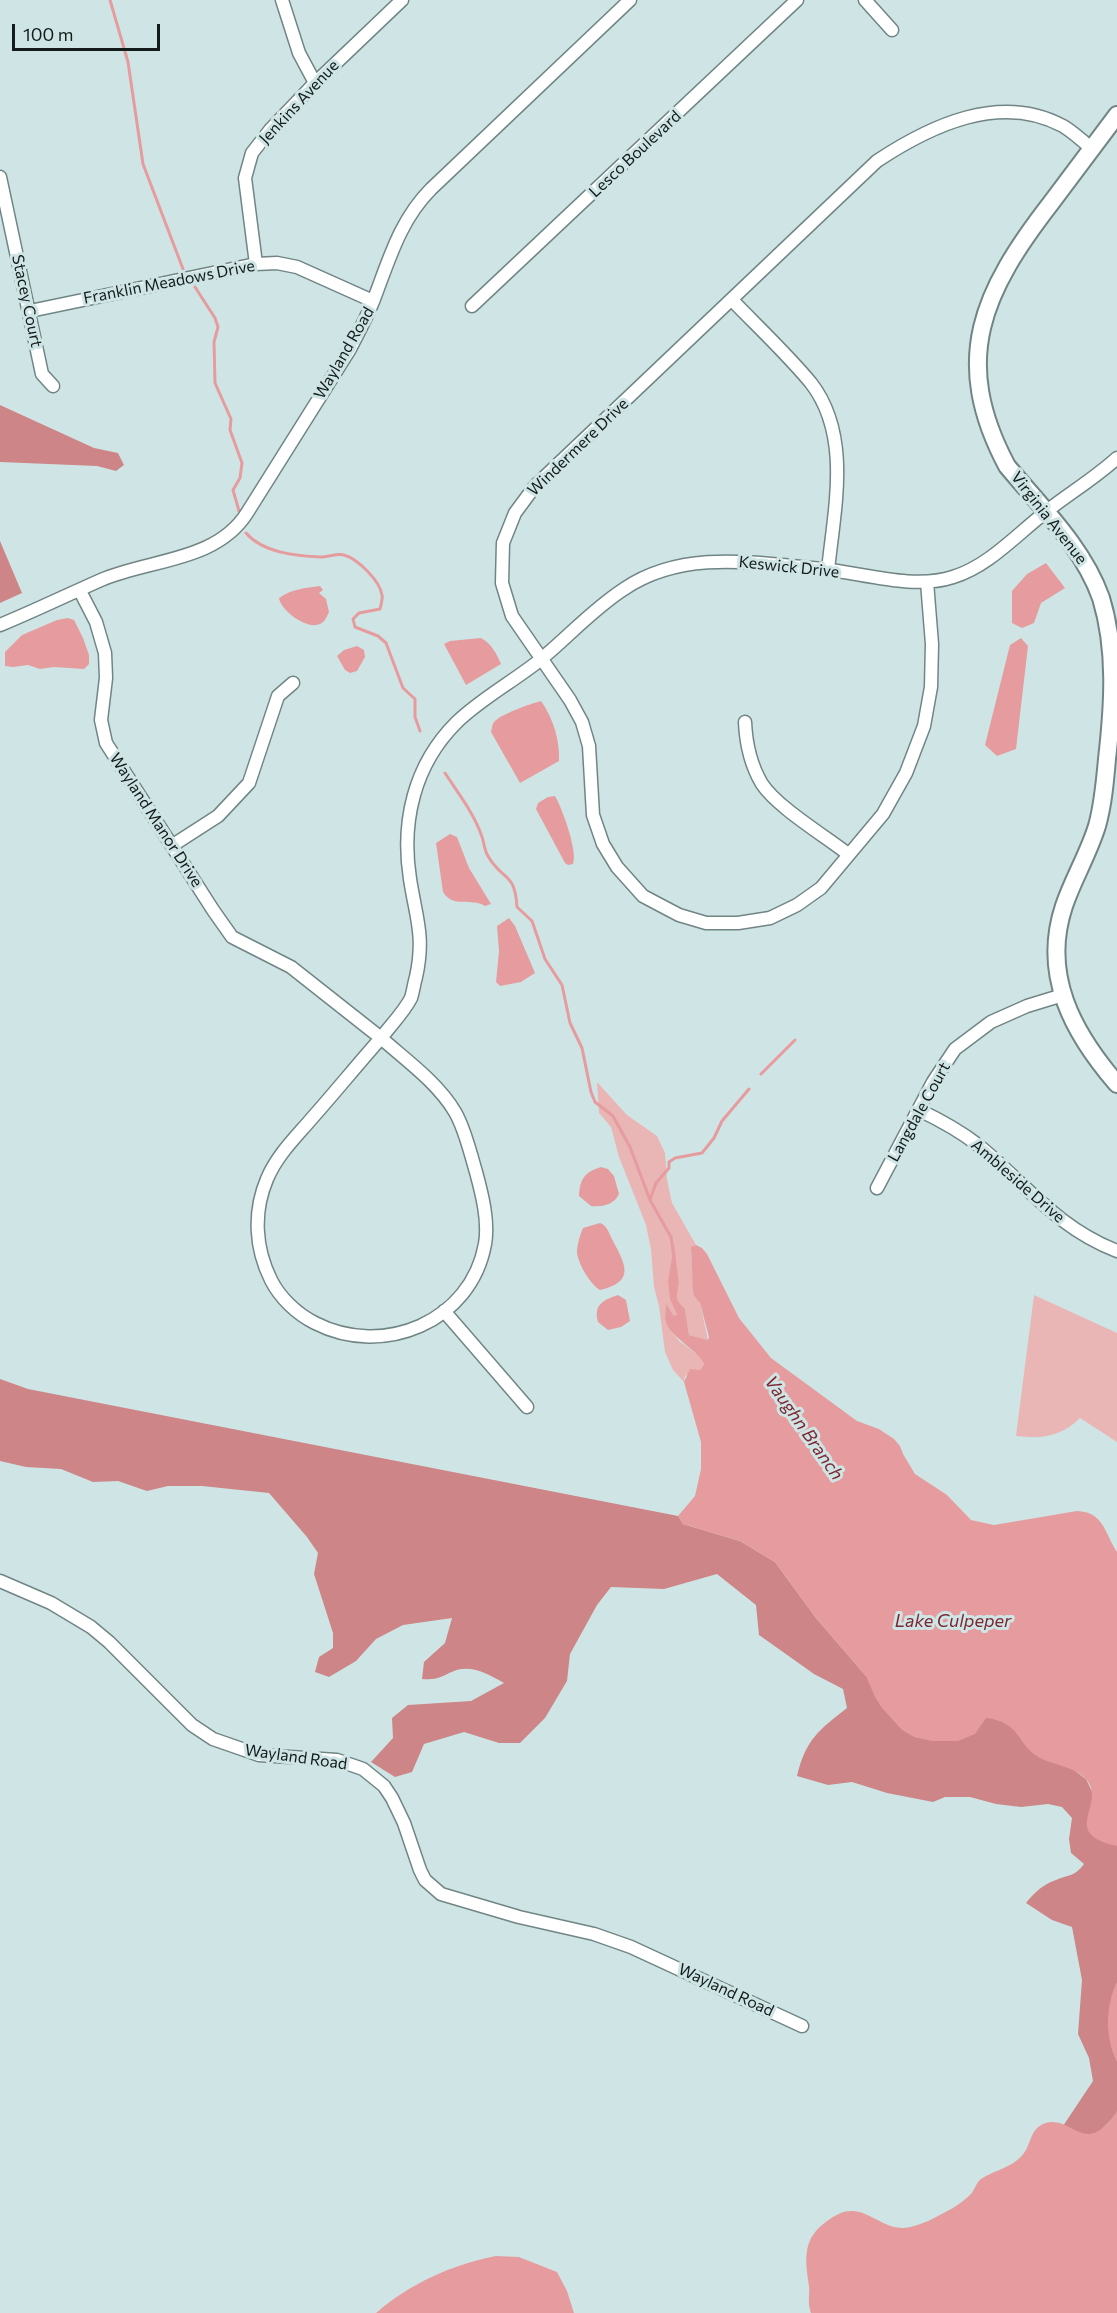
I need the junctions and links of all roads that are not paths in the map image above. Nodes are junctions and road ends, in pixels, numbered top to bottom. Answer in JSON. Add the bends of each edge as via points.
{"nodes":[{"id":1,"x":282,"y":0,"type":"edge"},
{"id":2,"x":402,"y":0,"type":"edge"},
{"id":3,"x":797,"y":0,"type":"edge"},
{"id":4,"x":865,"y":0,"type":"edge"},
{"id":5,"x":627,"y":1,"type":"edge"},
{"id":6,"x":892,"y":30,"type":"dead end"},
{"id":7,"x":315,"y":83,"type":"junction"},
{"id":8,"x":1117,"y":115,"type":"edge"},
{"id":9,"x":1092,"y":149,"type":"junction"},
{"id":10,"x":0,"y":177,"type":"edge"},
{"id":11,"x":256,"y":264,"type":"junction"},
{"id":12,"x":732,"y":300,"type":"junction"},
{"id":13,"x":373,"y":301,"type":"junction"},
{"id":14,"x":472,"y":306,"type":"dead end"},
{"id":15,"x":30,"y":311,"type":"junction"},
{"id":16,"x":53,"y":386,"type":"dead end"},
{"id":17,"x":1117,"y":458,"type":"edge"},
{"id":18,"x":1046,"y":512,"type":"junction"},
{"id":19,"x":828,"y":570,"type":"junction"},
{"id":20,"x":927,"y":582,"type":"junction"},
{"id":21,"x":80,"y":591,"type":"junction"},
{"id":22,"x":0,"y":625,"type":"edge"},
{"id":23,"x":541,"y":660,"type":"junction"},
{"id":24,"x":293,"y":682,"type":"dead end"},
{"id":25,"x":745,"y":722,"type":"dead end"},
{"id":26,"x":173,"y":845,"type":"junction"},
{"id":27,"x":848,"y":854,"type":"junction"},
{"id":28,"x":1063,"y":995,"type":"junction"},
{"id":29,"x":381,"y":1038,"type":"junction"},
{"id":30,"x":1117,"y":1084,"type":"edge"},
{"id":31,"x":919,"y":1110,"type":"junction"},
{"id":32,"x":877,"y":1188,"type":"dead end"},
{"id":33,"x":1117,"y":1251,"type":"edge"},
{"id":34,"x":444,"y":1311,"type":"junction"},
{"id":35,"x":527,"y":1407,"type":"dead end"},
{"id":36,"x":0,"y":1581,"type":"edge"},
{"id":37,"x":802,"y":2026,"type":"dead end"}],
"edges":[{"from":1,"to":7,"type":"street","via":[[299,53]]},
{"from":2,"to":7,"type":"street","name":"Jenkins Avenue"},
{"from":3,"to":14,"type":"street","name":"Lesco Boulevard"},
{"from":4,"to":6,"type":"street"},
{"from":5,"to":13,"type":"street","name":"Wayland Road","via":[[421,199],[402,227]]},
{"from":7,"to":11,"type":"street","name":"Jenkins Avenue","via":[[252,153],[244,178]]},
{"from":8,"to":9,"type":"street","name":"Virginia Avenue"},
{"from":9,"to":12,"type":"street","name":"Windermere Drive","via":[[1063,126],[1026,112],[992,111],[948,123],[908,140],[877,161]]},
{"from":9,"to":18,"type":"street","name":"Virginia Avenue","via":[[1004,269],[980,343],[978,385],[994,438],[1007,466]]},
{"from":10,"to":15,"type":"street","name":"Stacey Court"},
{"from":11,"to":13,"type":"street","name":"Franklin Meadows Drive","via":[[297,267]]},
{"from":11,"to":15,"type":"street","name":"Franklin Meadows Drive"},
{"from":12,"to":19,"type":"street","via":[[812,384],[826,412],[835,446],[837,482]]},
{"from":12,"to":23,"type":"street","name":"Windermere Drive","via":[[535,486],[515,513],[502,543],[502,583],[512,615]]},
{"from":13,"to":21,"type":"street","name":"Wayland Road","via":[[350,349],[231,533],[207,548],[124,572]]},
{"from":15,"to":16,"type":"street","name":"Stacey Court","via":[[42,374]]},
{"from":17,"to":18,"type":"street","name":"Keswick Drive"},
{"from":18,"to":20,"type":"street","name":"Keswick Drive","via":[[984,562],[953,577]]},
{"from":18,"to":28,"type":"street","name":"Virginia Avenue","via":[[1086,563],[1108,621],[1114,656],[1111,725],[1098,823],[1059,924],[1057,961]]},
{"from":19,"to":20,"type":"street","name":"Keswick Drive"},
{"from":19,"to":23,"type":"street","name":"Keswick Drive","via":[[725,561],[692,563],[653,573],[624,589]]},
{"from":20,"to":27,"type":"street","name":"Windermere Drive","via":[[932,687],[924,726],[906,773],[883,814]]},
{"from":21,"to":22,"type":"street","name":"Wayland Road"},
{"from":21,"to":26,"type":"street","name":"Wayland Manor Drive","via":[[96,622],[105,653],[101,720],[106,743]]},
{"from":23,"to":27,"type":"street","name":"Windermere Drive","via":[[582,722],[589,747],[593,815],[603,844],[643,896],[679,915],[706,923],[770,918],[821,888]]},
{"from":23,"to":29,"type":"street","name":"Keswick Drive","via":[[457,722],[420,775],[409,807],[406,842],[421,955],[411,999]]},
{"from":24,"to":26,"type":"street","via":[[278,696],[249,783],[218,816]]},
{"from":25,"to":27,"type":"street","via":[[751,763],[763,785],[785,807]]},
{"from":26,"to":29,"type":"street","name":"Wayland Manor Drive","via":[[232,937],[291,967]]},
{"from":28,"to":30,"type":"street","name":"Virginia Avenue","via":[[1082,1039]]},
{"from":28,"to":31,"type":"street","name":"Langdale Court","via":[[991,1022],[955,1049]]},
{"from":29,"to":34,"type":"street","name":"Wayland Manor Drive","via":[[424,1076],[455,1112],[481,1192],[485,1244],[469,1283]]},
{"from":29,"to":34,"type":"street","name":"Keswick Drive","via":[[275,1160],[257,1220],[262,1263],[288,1304],[304,1318],[335,1333],[388,1337],[425,1325]]},
{"from":31,"to":32,"type":"street","name":"Langdale Court"},
{"from":31,"to":33,"type":"street","name":"Ambleside Drive","via":[[947,1123],[978,1145],[1057,1218]]},
{"from":34,"to":35,"type":"street"},
{"from":36,"to":37,"type":"street","name":"Wayland Road","via":[[51,1603],[91,1627],[192,1725],[213,1739],[259,1755],[337,1760],[363,1769],[392,1798],[426,1880],[441,1894],[631,1947]]}]}
